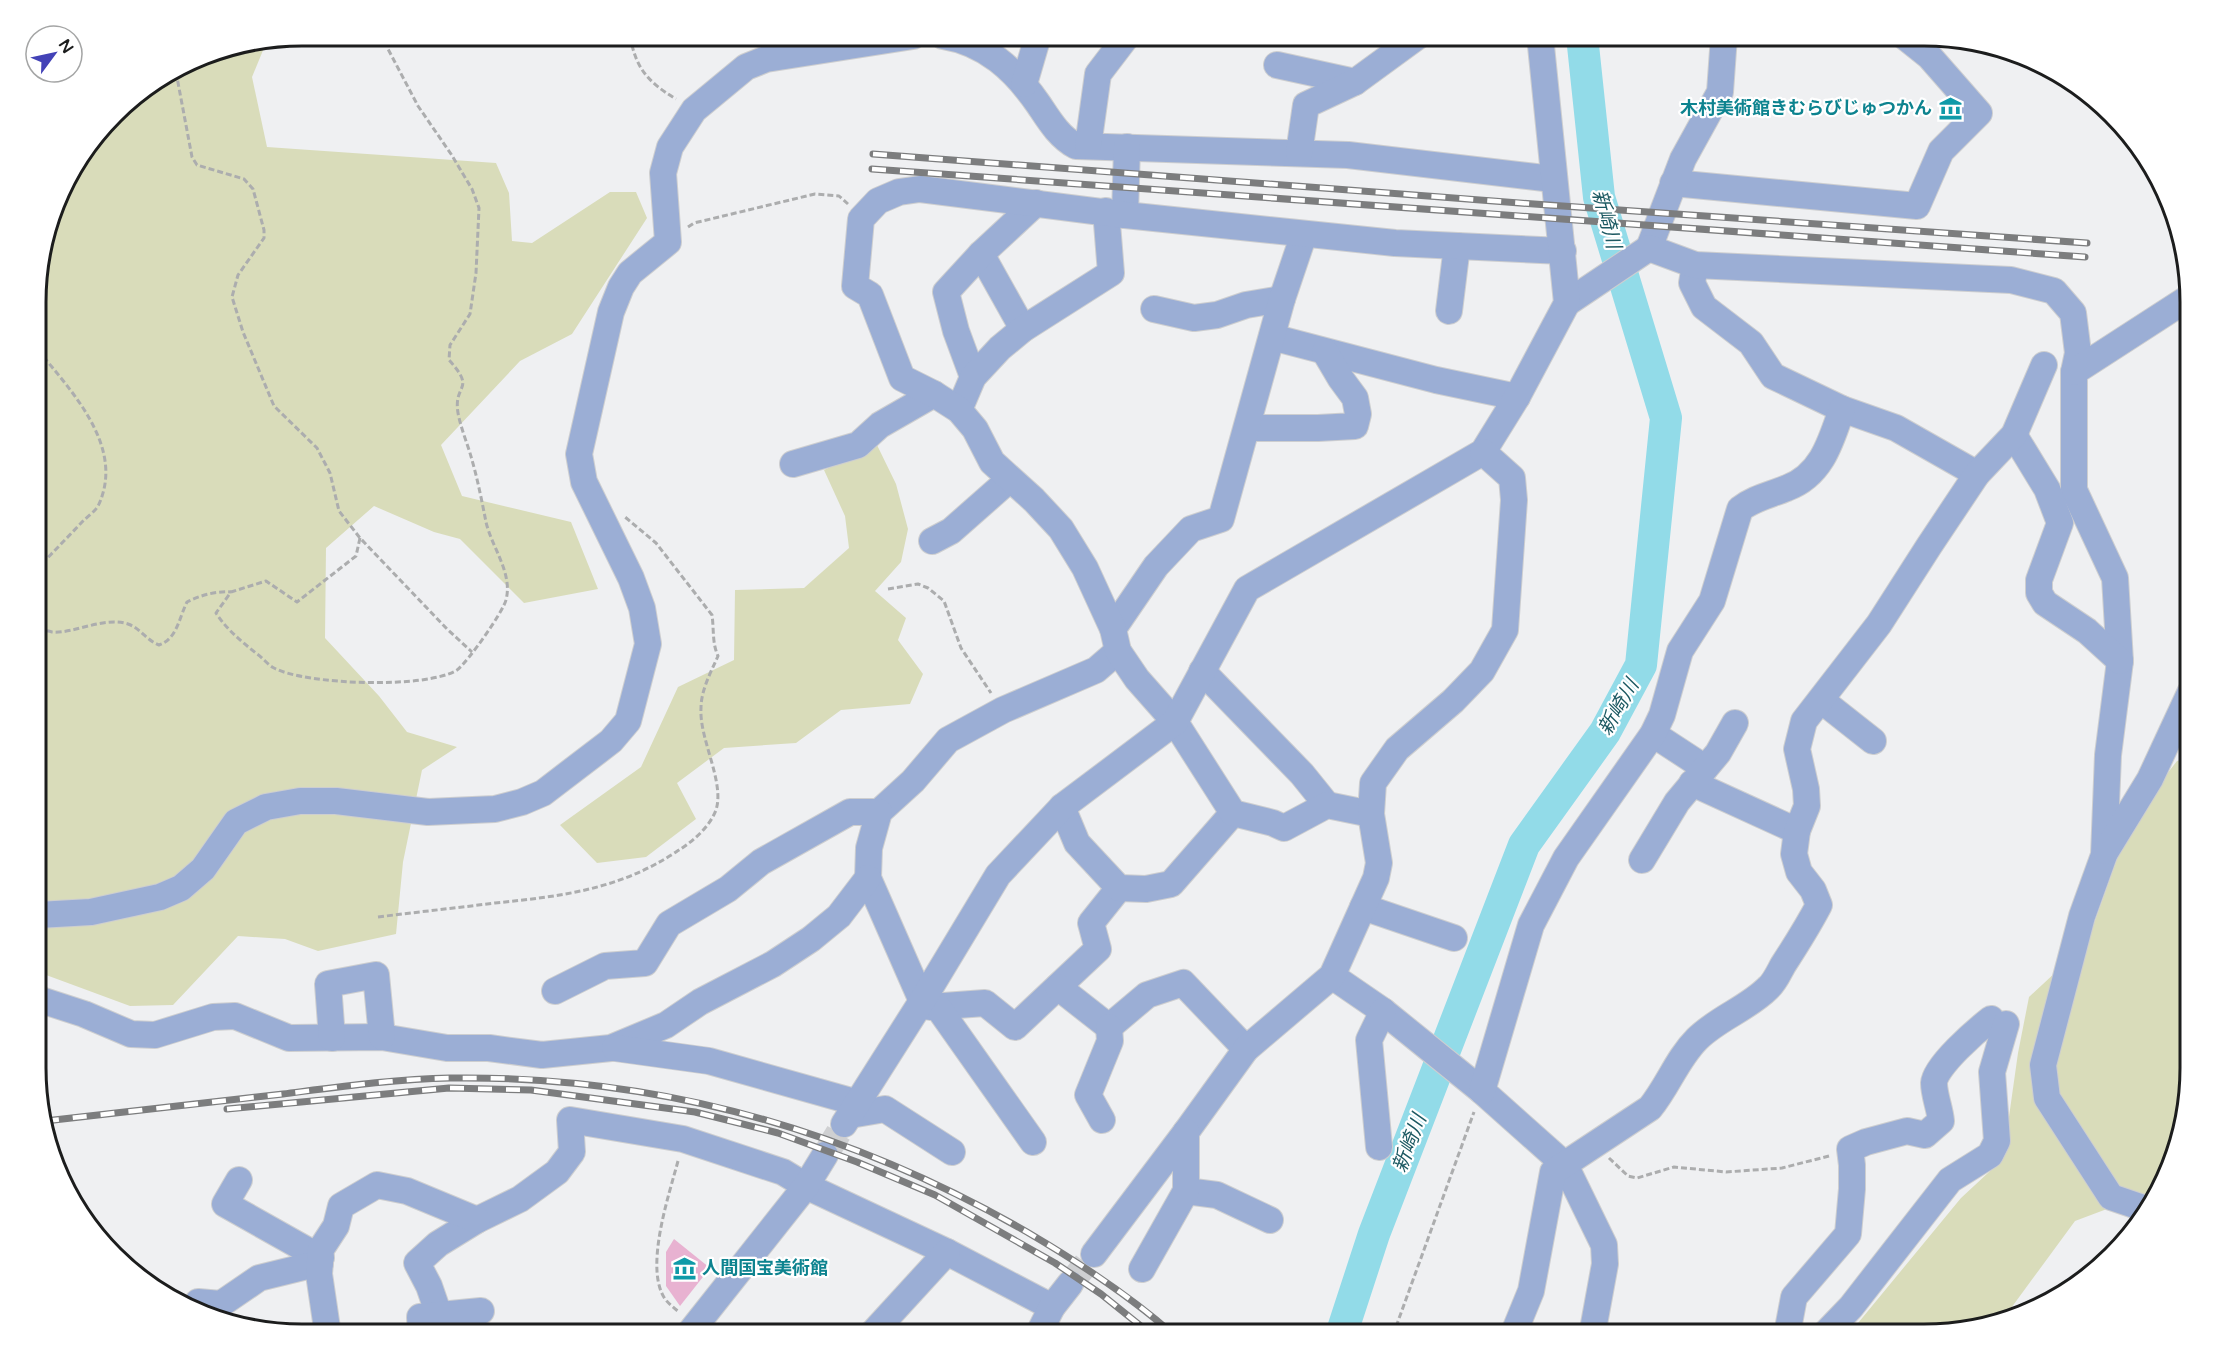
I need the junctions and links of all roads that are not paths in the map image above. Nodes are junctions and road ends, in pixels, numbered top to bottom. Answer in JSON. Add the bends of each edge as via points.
{"nodes":[{"id":1,"x":849,"y":46,"type":"edge"},
{"id":2,"x":977,"y":46,"type":"edge"},
{"id":3,"x":1035,"y":46,"type":"edge"},
{"id":4,"x":1119,"y":46,"type":"edge"},
{"id":5,"x":1404,"y":46,"type":"edge"},
{"id":6,"x":1541,"y":46,"type":"edge"},
{"id":7,"x":1723,"y":46,"type":"edge"},
{"id":8,"x":1916,"y":46,"type":"edge"},
{"id":9,"x":1277,"y":65,"type":"dead end"},
{"id":10,"x":1355,"y":82,"type":"junction"},
{"id":11,"x":1024,"y":84,"type":"junction"},
{"id":12,"x":1088,"y":146,"type":"junction"},
{"id":13,"x":1126,"y":147,"type":"junction"},
{"id":14,"x":1299,"y":153,"type":"junction"},
{"id":15,"x":1553,"y":180,"type":"junction"},
{"id":16,"x":1673,"y":183,"type":"junction"},
{"id":17,"x":1036,"y":203,"type":"junction"},
{"id":18,"x":1116,"y":213,"type":"junction"},
{"id":19,"x":1304,"y":234,"type":"junction"},
{"id":20,"x":1456,"y":246,"type":"junction"},
{"id":21,"x":1563,"y":251,"type":"junction"},
{"id":22,"x":1644,"y":252,"type":"junction"},
{"id":23,"x":981,"y":254,"type":"junction"},
{"id":24,"x":1695,"y":265,"type":"junction"},
{"id":25,"x":1282,"y":299,"type":"junction"},
{"id":26,"x":1567,"y":303,"type":"junction"},
{"id":27,"x":2180,"y":303,"type":"edge"},
{"id":28,"x":1154,"y":309,"type":"dead end"},
{"id":29,"x":1449,"y":310,"type":"dead end"},
{"id":30,"x":1023,"y":329,"type":"junction"},
{"id":31,"x":1272,"y":337,"type":"junction"},
{"id":32,"x":1325,"y":352,"type":"junction"},
{"id":33,"x":2044,"y":365,"type":"dead end"},
{"id":34,"x":2074,"y":372,"type":"junction"},
{"id":35,"x":973,"y":377,"type":"junction"},
{"id":36,"x":934,"y":394,"type":"junction"},
{"id":37,"x":1517,"y":397,"type":"junction"},
{"id":38,"x":1842,"y":409,"type":"junction"},
{"id":39,"x":959,"y":410,"type":"junction"},
{"id":40,"x":1247,"y":428,"type":"junction"},
{"id":41,"x":2014,"y":435,"type":"junction"},
{"id":42,"x":1483,"y":452,"type":"junction"},
{"id":43,"x":793,"y":464,"type":"dead end"},
{"id":44,"x":1977,"y":474,"type":"junction"},
{"id":45,"x":1010,"y":479,"type":"junction"},
{"id":46,"x":932,"y":541,"type":"dead end"},
{"id":47,"x":1116,"y":640,"type":"junction"},
{"id":48,"x":2120,"y":661,"type":"junction"},
{"id":49,"x":1202,"y":671,"type":"junction"},
{"id":50,"x":1821,"y":700,"type":"junction"},
{"id":51,"x":2180,"y":714,"type":"edge"},
{"id":52,"x":1175,"y":722,"type":"junction"},
{"id":53,"x":1735,"y":723,"type":"dead end"},
{"id":54,"x":1653,"y":734,"type":"junction"},
{"id":55,"x":1873,"y":741,"type":"dead end"},
{"id":56,"x":1699,"y":776,"type":"junction"},
{"id":57,"x":1327,"y":805,"type":"junction"},
{"id":58,"x":1062,"y":807,"type":"junction"},
{"id":59,"x":879,"y":812,"type":"junction"},
{"id":60,"x":1233,"y":813,"type":"junction"},
{"id":61,"x":1371,"y":814,"type":"junction"},
{"id":62,"x":1797,"y":831,"type":"junction"},
{"id":63,"x":2104,"y":855,"type":"junction"},
{"id":64,"x":1642,"y":860,"type":"dead end"},
{"id":65,"x":868,"y":878,"type":"junction"},
{"id":66,"x":1119,"y":888,"type":"junction"},
{"id":67,"x":1363,"y":907,"type":"junction"},
{"id":68,"x":46,"y":915,"type":"edge"},
{"id":69,"x":1454,"y":938,"type":"dead end"},
{"id":70,"x":1332,"y":976,"type":"junction"},
{"id":71,"x":1058,"y":987,"type":"junction"},
{"id":72,"x":555,"y":991,"type":"dead end"},
{"id":73,"x":46,"y":1002,"type":"edge"},
{"id":74,"x":929,"y":1004,"type":"junction"},
{"id":75,"x":1383,"y":1011,"type":"junction"},
{"id":76,"x":1109,"y":1027,"type":"junction"},
{"id":77,"x":382,"y":1037,"type":"junction"},
{"id":78,"x":332,"y":1038,"type":"junction"},
{"id":79,"x":611,"y":1048,"type":"junction"},
{"id":80,"x":1246,"y":1049,"type":"junction"},
{"id":81,"x":1476,"y":1085,"type":"junction"},
{"id":82,"x":850,"y":1114,"type":"junction"},
{"id":83,"x":1102,"y":1120,"type":"dead end"},
{"id":84,"x":1186,"y":1132,"type":"junction"},
{"id":85,"x":1033,"y":1142,"type":"dead end"},
{"id":86,"x":1379,"y":1147,"type":"dead end"},
{"id":87,"x":952,"y":1152,"type":"dead end"},
{"id":88,"x":825,"y":1155,"type":"tunnel mouth"},
{"id":89,"x":1565,"y":1165,"type":"junction"},
{"id":90,"x":239,"y":1180,"type":"dead end"},
{"id":91,"x":806,"y":1186,"type":"junction"},
{"id":92,"x":1186,"y":1191,"type":"junction"},
{"id":93,"x":2140,"y":1207,"type":"edge"},
{"id":94,"x":477,"y":1220,"type":"junction"},
{"id":95,"x":1270,"y":1220,"type":"dead end"},
{"id":96,"x":946,"y":1252,"type":"junction"},
{"id":97,"x":1094,"y":1254,"type":"tunnel mouth"},
{"id":98,"x":320,"y":1261,"type":"junction"},
{"id":99,"x":1142,"y":1269,"type":"dead end"},
{"id":100,"x":1070,"y":1284,"type":"tunnel mouth"},
{"id":101,"x":198,"y":1302,"type":"edge"},
{"id":102,"x":1052,"y":1307,"type":"junction"},
{"id":103,"x":481,"y":1311,"type":"dead end"},
{"id":104,"x":439,"y":1315,"type":"junction"},
{"id":105,"x":326,"y":1324,"type":"edge"},
{"id":106,"x":420,"y":1324,"type":"edge"},
{"id":107,"x":697,"y":1324,"type":"edge"},
{"id":108,"x":881,"y":1324,"type":"edge"},
{"id":109,"x":1044,"y":1324,"type":"edge"},
{"id":110,"x":1518,"y":1324,"type":"edge"},
{"id":111,"x":1594,"y":1324,"type":"edge"},
{"id":112,"x":1788,"y":1324,"type":"edge"},
{"id":113,"x":1835,"y":1324,"type":"edge"}],
"edges":[{"from":1,"to":68,"type":"street","via":[[766,59],[746,67],[694,110],[670,147],[663,173],[668,242],[630,273],[611,312],[579,454],[584,482],[642,608],[648,644],[628,721],[611,741],[543,793],[495,809],[428,812],[336,801],[300,801],[266,807],[236,822],[203,869],[182,888],[160,897],[91,912]]},
{"from":2,"to":11,"type":"street","via":[[991,53]]},
{"from":3,"to":11,"type":"street"},
{"from":4,"to":12,"type":"street","via":[[1098,74]]},
{"from":5,"to":10,"type":"street"},
{"from":6,"to":15,"type":"street"},
{"from":7,"to":16,"type":"street","via":[[1720,92]]},
{"from":8,"to":16,"type":"street","via":[[1979,113],[1941,152],[1917,206]]},
{"from":9,"to":10,"type":"street"},
{"from":10,"to":14,"type":"street","via":[[1306,105]]},
{"from":11,"to":12,"type":"street","via":[[1065,140],[1076,146]]},
{"from":12,"to":13,"type":"street"},
{"from":13,"to":14,"type":"street"},
{"from":13,"to":18,"type":"street"},
{"from":14,"to":15,"type":"street","via":[[1348,155]]},
{"from":15,"to":21,"type":"street"},
{"from":16,"to":22,"type":"street"},
{"from":17,"to":18,"type":"street"},
{"from":17,"to":23,"type":"street"},
{"from":17,"to":36,"type":"street","via":[[920,189],[878,201],[861,219],[855,286],[870,295],[902,378]]},
{"from":18,"to":19,"type":"street"},
{"from":18,"to":30,"type":"street","via":[[1111,273]]},
{"from":19,"to":20,"type":"street"},
{"from":19,"to":25,"type":"street"},
{"from":20,"to":21,"type":"street"},
{"from":20,"to":29,"type":"street"},
{"from":21,"to":26,"type":"street"},
{"from":22,"to":24,"type":"street"},
{"from":22,"to":26,"type":"street"},
{"from":23,"to":30,"type":"street"},
{"from":23,"to":35,"type":"street","via":[[946,292]]},
{"from":24,"to":34,"type":"street","via":[[2011,280],[2054,291],[2073,313],[2078,353]]},
{"from":24,"to":38,"type":"street","via":[[1692,283],[1704,307],[1751,343],[1773,376]]},
{"from":25,"to":28,"type":"street","via":[[1194,318]]},
{"from":25,"to":31,"type":"street"},
{"from":26,"to":37,"type":"street"},
{"from":27,"to":34,"type":"street"},
{"from":30,"to":35,"type":"street"},
{"from":31,"to":32,"type":"street"},
{"from":31,"to":40,"type":"street"},
{"from":32,"to":37,"type":"street"},
{"from":32,"to":40,"type":"street","via":[[1355,398],[1358,414],[1354,426]]},
{"from":33,"to":41,"type":"street"},
{"from":34,"to":48,"type":"street","via":[[2074,490],[2115,578]]},
{"from":35,"to":39,"type":"street"},
{"from":36,"to":39,"type":"street"},
{"from":36,"to":43,"type":"street","via":[[880,426],[858,445]]},
{"from":37,"to":42,"type":"street"},
{"from":38,"to":44,"type":"street","via":[[1896,428]]},
{"from":38,"to":54,"type":"street","via":[[1825,456],[1813,472],[1790,488],[1751,501],[1740,509],[1712,601],[1680,651]]},
{"from":39,"to":45,"type":"street","via":[[975,429],[992,462]]},
{"from":40,"to":47,"type":"street","via":[[1221,519],[1191,530],[1156,566]]},
{"from":41,"to":44,"type":"street"},
{"from":41,"to":48,"type":"street","via":[[2047,489],[2060,523],[2038,593],[2045,603],[2087,631]]},
{"from":42,"to":49,"type":"street","via":[[1247,589]]},
{"from":42,"to":61,"type":"street","via":[[1512,478],[1514,500],[1505,630],[1482,671],[1397,749],[1374,783]]},
{"from":44,"to":50,"type":"street","via":[[1879,624]]},
{"from":45,"to":46,"type":"street","via":[[951,531]]},
{"from":45,"to":47,"type":"street","via":[[1061,529],[1085,568]]},
{"from":47,"to":52,"type":"street","via":[[1137,680]]},
{"from":47,"to":59,"type":"street","via":[[1096,670],[1003,710],[948,740],[913,781]]},
{"from":48,"to":63,"type":"street","via":[[2108,755]]},
{"from":49,"to":52,"type":"street"},
{"from":49,"to":57,"type":"street"},
{"from":50,"to":55,"type":"street"},
{"from":50,"to":62,"type":"street","via":[[1804,721],[1797,749],[1807,806]]},
{"from":51,"to":63,"type":"street","via":[[2150,779]]},
{"from":52,"to":58,"type":"street"},
{"from":52,"to":60,"type":"street"},
{"from":53,"to":56,"type":"street"},
{"from":54,"to":56,"type":"street"},
{"from":54,"to":81,"type":"street","via":[[1566,858],[1531,925]]},
{"from":56,"to":62,"type":"street"},
{"from":56,"to":64,"type":"street","via":[[1677,802]]},
{"from":57,"to":60,"type":"street","via":[[1284,828]]},
{"from":57,"to":61,"type":"street"},
{"from":58,"to":66,"type":"street","via":[[1077,843]]},
{"from":58,"to":74,"type":"street","via":[[998,875]]},
{"from":59,"to":65,"type":"street","via":[[869,848]]},
{"from":59,"to":72,"type":"street","via":[[850,812],[760,862],[728,889],[669,924],[645,963],[605,966]]},
{"from":60,"to":66,"type":"street","via":[[1171,884],[1146,889]]},
{"from":61,"to":67,"type":"street","via":[[1379,863]]},
{"from":62,"to":89,"type":"street","via":[[1794,854],[1799,872],[1819,905],[1770,987],[1697,1039],[1650,1108]]},
{"from":63,"to":93,"type":"street","via":[[2079,927],[2043,1065],[2044,1076],[2047,1098],[2111,1197]]},
{"from":65,"to":74,"type":"street"},
{"from":65,"to":79,"type":"street","via":[[839,916],[773,964],[700,1002],[666,1025]]},
{"from":66,"to":71,"type":"street","via":[[1091,923],[1098,948]]},
{"from":67,"to":69,"type":"street"},
{"from":67,"to":70,"type":"street"},
{"from":70,"to":75,"type":"street"},
{"from":70,"to":80,"type":"street"},
{"from":71,"to":74,"type":"street","via":[[1015,1027],[986,1003]]},
{"from":71,"to":76,"type":"street"},
{"from":73,"to":78,"type":"street","via":[[131,1034],[155,1035],[213,1017],[235,1016],[289,1038]]},
{"from":74,"to":82,"type":"street"},
{"from":74,"to":85,"type":"street"},
{"from":75,"to":81,"type":"street"},
{"from":75,"to":86,"type":"street","via":[[1369,1040]]},
{"from":76,"to":80,"type":"street","via":[[1147,995],[1183,983]]},
{"from":76,"to":83,"type":"street","via":[[1110,1041],[1089,1095]]},
{"from":77,"to":78,"type":"street"},
{"from":77,"to":78,"type":"street","via":[[376,975],[328,984]]},
{"from":77,"to":79,"type":"street","via":[[447,1048],[489,1048],[542,1055]]},
{"from":79,"to":82,"type":"street","via":[[709,1061]]},
{"from":80,"to":84,"type":"street"},
{"from":81,"to":89,"type":"street"},
{"from":82,"to":87,"type":"street","via":[[885,1109]]},
{"from":84,"to":92,"type":"street"},
{"from":84,"to":97,"type":"street"},
{"from":88,"to":91,"type":"street"},
{"from":89,"to":110,"type":"street","via":[[1553,1172],[1531,1291]]},
{"from":89,"to":111,"type":"street","via":[[1604,1245],[1605,1264]]},
{"from":90,"to":98,"type":"street","via":[[225,1204]]},
{"from":91,"to":94,"type":"street","via":[[783,1172],[683,1138],[570,1120],[572,1152],[557,1172],[520,1199]]},
{"from":91,"to":96,"type":"street"},
{"from":91,"to":107,"type":"street"},
{"from":92,"to":95,"type":"street","via":[[1217,1195]]},
{"from":92,"to":99,"type":"street"},
{"from":94,"to":98,"type":"street","via":[[407,1191],[377,1185],[341,1206],[336,1226],[321,1249]]},
{"from":94,"to":104,"type":"street","via":[[438,1244],[417,1263]]},
{"from":96,"to":102,"type":"street"},
{"from":96,"to":108,"type":"street"},
{"from":98,"to":101,"type":"street","via":[[259,1278],[221,1304]]},
{"from":98,"to":105,"type":"street"},
{"from":100,"to":102,"type":"street"},
{"from":102,"to":109,"type":"street"},
{"from":103,"to":104,"type":"street"},
{"from":104,"to":106,"type":"street","via":[[420,1317]]},
{"from":112,"to":113,"type":"street","via":[[1794,1298],[1848,1234],[1850,1149],[1907,1131],[1925,1134],[1934,1129],[1941,1121],[1934,1083],[1938,1073],[1964,1041],[1998,1022],[1992,1072],[1997,1141],[1990,1155],[1950,1180]]}]}
